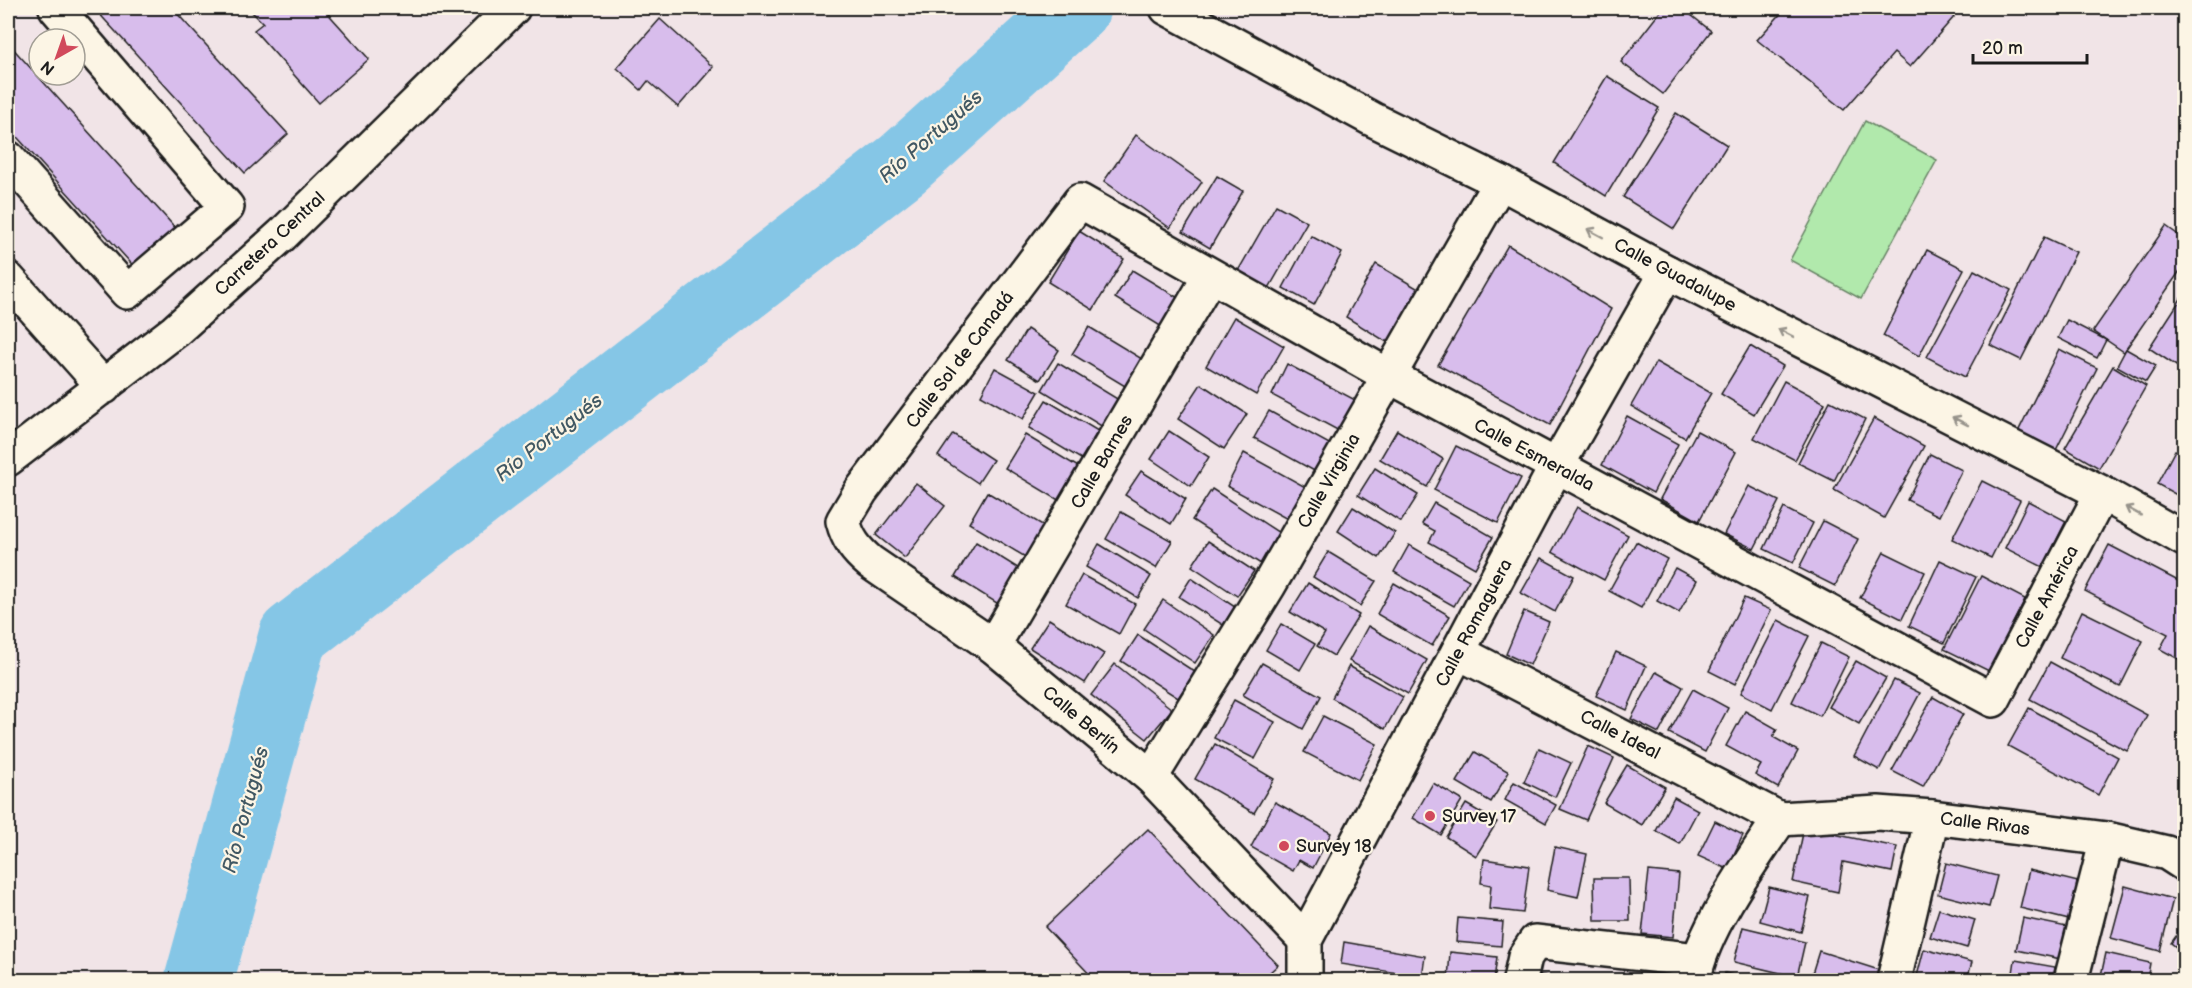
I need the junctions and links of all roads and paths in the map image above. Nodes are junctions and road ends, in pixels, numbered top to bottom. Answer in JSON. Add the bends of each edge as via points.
{"nodes":[{"id":1,"x":56,"y":8,"type":"edge"},
{"id":2,"x":513,"y":8,"type":"edge"},
{"id":3,"x":1167,"y":8,"type":"edge"},
{"id":4,"x":8,"y":158,"type":"edge"},
{"id":5,"x":1500,"y":182,"type":"junction"},
{"id":6,"x":1080,"y":201,"type":"joint"},
{"id":7,"x":1667,"y":272,"type":"junction"},
{"id":8,"x":1210,"y":276,"type":"junction"},
{"id":9,"x":8,"y":279,"type":"edge"},
{"id":10,"x":1389,"y":376,"type":"junction"},
{"id":11,"x":104,"y":387,"type":"junction"},
{"id":12,"x":8,"y":459,"type":"edge"},
{"id":13,"x":1556,"y":467,"type":"junction"},
{"id":14,"x":2102,"y":493,"type":"junction"},
{"id":15,"x":843,"y":521,"type":"joint"},
{"id":16,"x":2184,"y":539,"type":"edge"},
{"id":17,"x":993,"y":646,"type":"junction"},
{"id":18,"x":1458,"y":652,"type":"junction"},
{"id":19,"x":1993,"y":700,"type":"joint"},
{"id":20,"x":1151,"y":777,"type":"junction"},
{"id":21,"x":1932,"y":817,"type":"junction"},
{"id":22,"x":1780,"y":819,"type":"junction"},
{"id":23,"x":2108,"y":839,"type":"junction"},
{"id":24,"x":2184,"y":864,"type":"edge"},
{"id":25,"x":1305,"y":940,"type":"junction"},
{"id":26,"x":1696,"y":970,"type":"edge"},
{"id":27,"x":1305,"y":981,"type":"edge"},
{"id":28,"x":1520,"y":981,"type":"edge"},
{"id":29,"x":1894,"y":981,"type":"edge"},
{"id":30,"x":2071,"y":981,"type":"edge"}],
"edges":[{"from":1,"to":4,"type":"street","via":[[227,207],[127,292]]},
{"from":2,"to":11,"type":"street","name":"Carretera Central","via":[[282,234],[175,331]]},
{"from":3,"to":5,"type":"street","name":"Calle Guadalupe","via":[[1372,119]]},
{"from":7,"to":5,"type":"street","name":"Calle Guadalupe","one_way":true},
{"from":5,"to":10,"type":"street","name":"Calle Virginia"},
{"from":6,"to":8,"type":"street","name":"Calle Esmeralda"},
{"from":6,"to":15,"type":"street","name":"Calle Sol de Canadá","via":[[861,491]]},
{"from":7,"to":13,"type":"street","name":"Calle Romaguera"},
{"from":14,"to":7,"type":"street","name":"Calle Guadalupe","one_way":true},
{"from":8,"to":10,"type":"street","name":"Calle Esmeralda"},
{"from":8,"to":17,"type":"street","name":"Calle Barnes"},
{"from":9,"to":11,"type":"street"},
{"from":10,"to":13,"type":"street","name":"Calle Esmeralda"},
{"from":10,"to":20,"type":"street","name":"Calle Virginia","via":[[1269,585]]},
{"from":11,"to":12,"type":"street","name":"Carretera Central"},
{"from":13,"to":18,"type":"street","name":"Calle Romaguera"},
{"from":13,"to":19,"type":"street","name":"Calle Esmeralda"},
{"from":16,"to":14,"type":"street","name":"Calle Guadalupe","one_way":true},
{"from":14,"to":19,"type":"street","name":"Calle América"},
{"from":15,"to":17,"type":"street","name":"Calle Berlín","via":[[854,548],[870,562]]},
{"from":17,"to":20,"type":"street","name":"Calle Berlín"},
{"from":18,"to":22,"type":"street","name":"Calle Ideal"},
{"from":18,"to":25,"type":"street","name":"Calle Romaguera"},
{"from":20,"to":25,"type":"street","name":"Calle Berlín"},
{"from":21,"to":22,"type":"street","name":"Calle Rivas","via":[[1878,813]]},
{"from":21,"to":23,"type":"street","name":"Calle Rivas"},
{"from":21,"to":29,"type":"street"},
{"from":22,"to":26,"type":"street","via":[[1748,866]]},
{"from":23,"to":24,"type":"street","name":"Calle Rivas","via":[[2167,854]]},
{"from":23,"to":30,"type":"street"},
{"from":25,"to":27,"type":"street","name":"Calle Romaguera"},
{"from":26,"to":28,"type":"street","via":[[1535,942],[1525,957]]}]}
